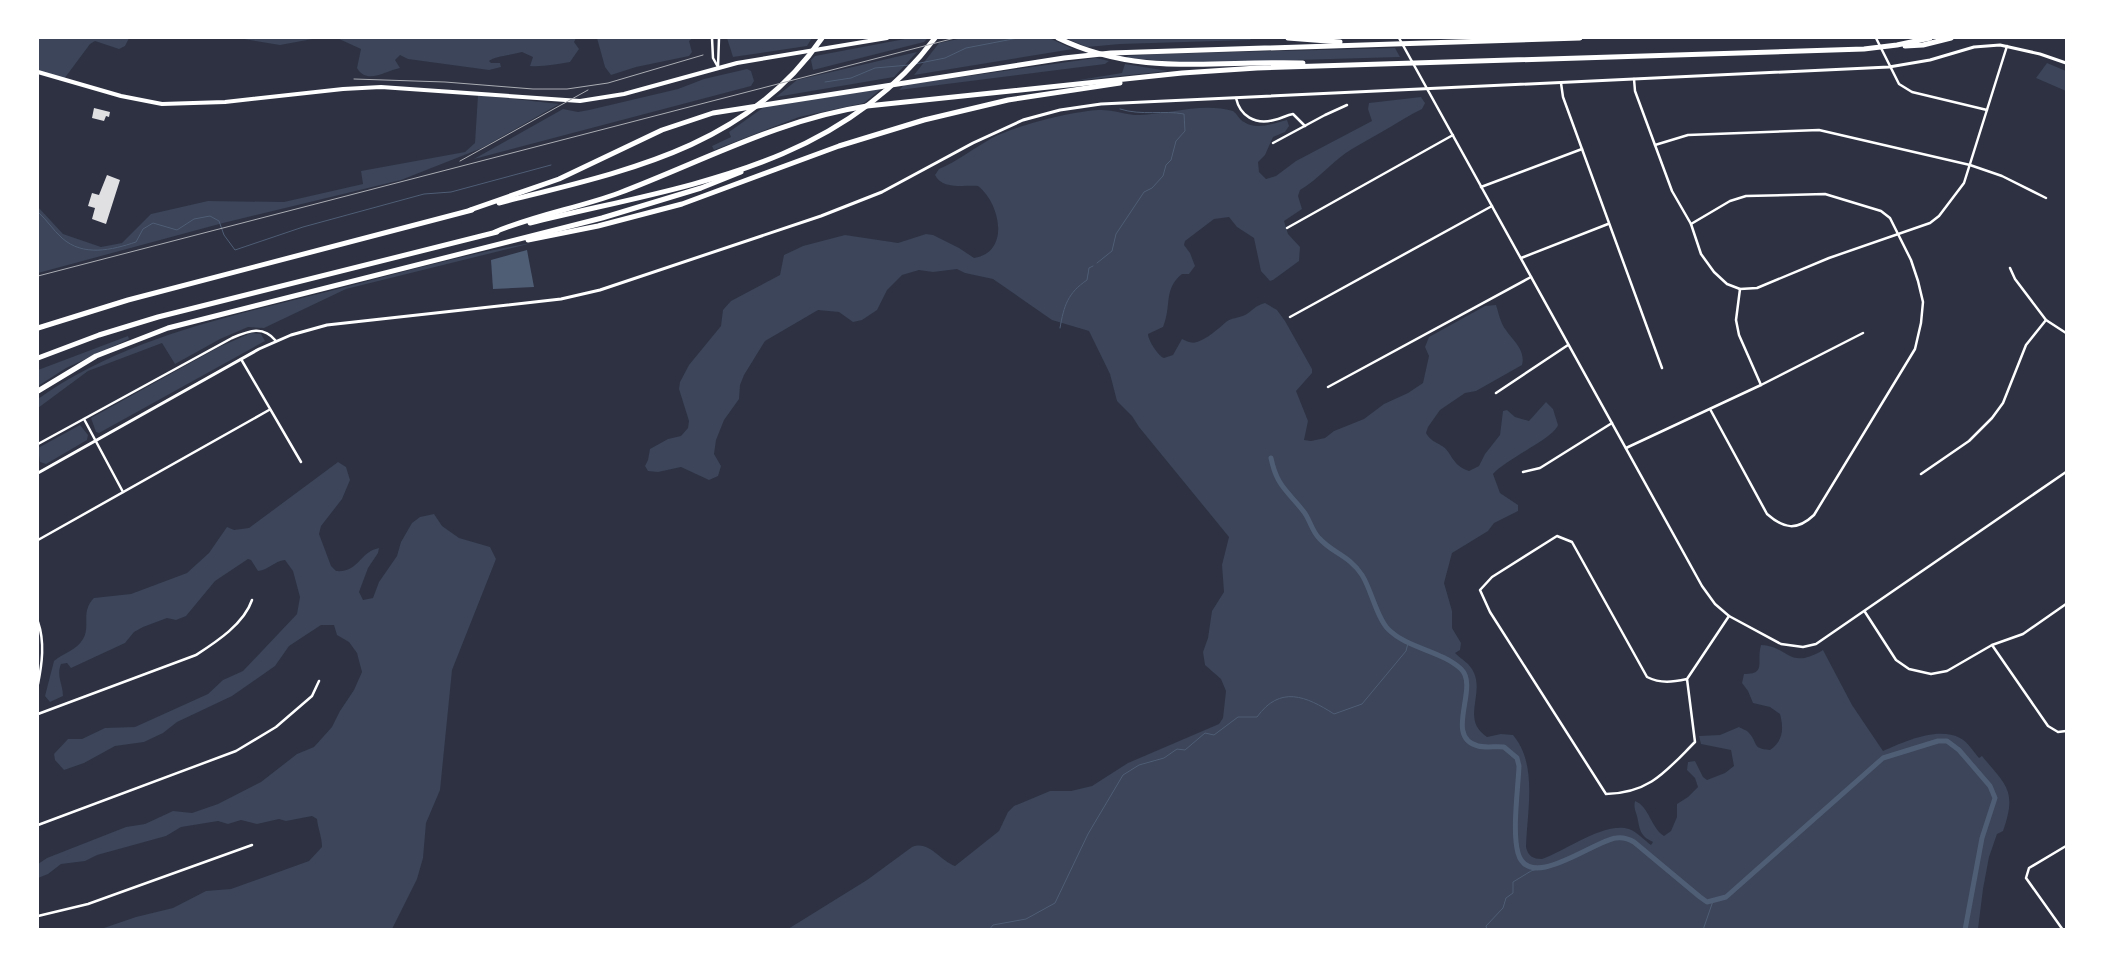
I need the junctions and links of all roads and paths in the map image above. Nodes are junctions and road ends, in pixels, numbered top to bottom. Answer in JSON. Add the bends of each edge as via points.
{"nodes":[{"id":1,"x":712,"y":38,"type":"edge"},
{"id":2,"x":719,"y":38,"type":"edge"},
{"id":3,"x":822,"y":38,"type":"edge"},
{"id":4,"x":887,"y":38,"type":"edge"},
{"id":5,"x":935,"y":38,"type":"edge"},
{"id":6,"x":1058,"y":38,"type":"edge"},
{"id":7,"x":1288,"y":38,"type":"edge"},
{"id":8,"x":1399,"y":38,"type":"edge"},
{"id":9,"x":1580,"y":38,"type":"edge"},
{"id":10,"x":1876,"y":38,"type":"edge"},
{"id":11,"x":1930,"y":38,"type":"edge"},
{"id":12,"x":1950,"y":38,"type":"edge"},
{"id":13,"x":1368,"y":44,"type":"junction"},
{"id":14,"x":1897,"y":45,"type":"junction"},
{"id":15,"x":2007,"y":46,"type":"junction"},
{"id":16,"x":2066,"y":63,"type":"edge"},
{"id":17,"x":1324,"y":65,"type":"junction"},
{"id":18,"x":718,"y":67,"type":"junction"},
{"id":19,"x":1889,"y":67,"type":"junction"},
{"id":20,"x":38,"y":72,"type":"edge"},
{"id":21,"x":1144,"y":77,"type":"junction"},
{"id":22,"x":1634,"y":79,"type":"junction"},
{"id":23,"x":1561,"y":83,"type":"junction"},
{"id":24,"x":1427,"y":89,"type":"junction"},
{"id":25,"x":1236,"y":98,"type":"junction"},
{"id":26,"x":1347,"y":105,"type":"dead end"},
{"id":27,"x":1987,"y":110,"type":"junction"},
{"id":28,"x":1305,"y":126,"type":"junction"},
{"id":29,"x":1453,"y":136,"type":"junction"},
{"id":30,"x":1273,"y":143,"type":"dead end"},
{"id":31,"x":1655,"y":145,"type":"junction"},
{"id":32,"x":1582,"y":149,"type":"junction"},
{"id":33,"x":762,"y":162,"type":"junction"},
{"id":34,"x":1970,"y":166,"type":"junction"},
{"id":35,"x":1482,"y":187,"type":"junction"},
{"id":36,"x":2046,"y":198,"type":"dead end"},
{"id":37,"x":1492,"y":206,"type":"junction"},
{"id":38,"x":470,"y":210,"type":"junction"},
{"id":39,"x":1608,"y":224,"type":"junction"},
{"id":40,"x":1690,"y":224,"type":"junction"},
{"id":41,"x":1287,"y":228,"type":"dead end"},
{"id":42,"x":495,"y":232,"type":"junction"},
{"id":43,"x":1898,"y":233,"type":"junction"},
{"id":44,"x":501,"y":244,"type":"junction"},
{"id":45,"x":1521,"y":258,"type":"junction"},
{"id":46,"x":2010,"y":268,"type":"dead end"},
{"id":47,"x":1531,"y":277,"type":"junction"},
{"id":48,"x":1740,"y":289,"type":"junction"},
{"id":49,"x":1290,"y":317,"type":"dead end"},
{"id":50,"x":2046,"y":320,"type":"junction"},
{"id":51,"x":38,"y":328,"type":"edge"},
{"id":52,"x":1862,"y":333,"type":"dead end"},
{"id":53,"x":2066,"y":333,"type":"edge"},
{"id":54,"x":276,"y":341,"type":"junction"},
{"id":55,"x":1568,"y":345,"type":"junction"},
{"id":56,"x":38,"y":358,"type":"edge"},
{"id":57,"x":242,"y":359,"type":"junction"},
{"id":58,"x":1662,"y":368,"type":"dead end"},
{"id":59,"x":1761,"y":385,"type":"junction"},
{"id":60,"x":1328,"y":387,"type":"dead end"},
{"id":61,"x":38,"y":391,"type":"edge"},
{"id":62,"x":1496,"y":393,"type":"dead end"},
{"id":63,"x":1710,"y":409,"type":"junction"},
{"id":64,"x":269,"y":410,"type":"junction"},
{"id":65,"x":84,"y":419,"type":"junction"},
{"id":66,"x":1612,"y":423,"type":"junction"},
{"id":67,"x":96,"y":440,"type":"junction"},
{"id":68,"x":38,"y":444,"type":"edge"},
{"id":69,"x":1626,"y":448,"type":"junction"},
{"id":70,"x":302,"y":462,"type":"dead end"},
{"id":71,"x":38,"y":471,"type":"edge"},
{"id":72,"x":1523,"y":472,"type":"dead end"},
{"id":73,"x":2066,"y":472,"type":"edge"},
{"id":74,"x":1922,"y":474,"type":"dead end"},
{"id":75,"x":123,"y":492,"type":"junction"},
{"id":76,"x":38,"y":540,"type":"edge"},
{"id":77,"x":252,"y":600,"type":"dead end"},
{"id":78,"x":2066,"y":604,"type":"edge"},
{"id":79,"x":1865,"y":612,"type":"junction"},
{"id":80,"x":1730,"y":616,"type":"junction"},
{"id":81,"x":38,"y":622,"type":"edge"},
{"id":82,"x":1992,"y":645,"type":"junction"},
{"id":83,"x":1687,"y":679,"type":"junction"},
{"id":84,"x":319,"y":681,"type":"dead end"},
{"id":85,"x":38,"y":684,"type":"edge"},
{"id":86,"x":38,"y":714,"type":"edge"},
{"id":87,"x":2066,"y":731,"type":"edge"},
{"id":88,"x":38,"y":825,"type":"edge"},
{"id":89,"x":252,"y":845,"type":"dead end"},
{"id":90,"x":2066,"y":846,"type":"edge"},
{"id":91,"x":38,"y":916,"type":"edge"},
{"id":92,"x":2063,"y":930,"type":"edge"}],
"edges":[{"from":1,"to":18,"type":"street","via":[[713,58]]},
{"from":2,"to":18,"type":"street"},
{"from":3,"to":38,"type":"highway","via":[[780,86],[726,127],[687,148],[642,166]]},
{"from":4,"to":18,"type":"main road"},
{"from":5,"to":33,"type":"highway","via":[[890,88],[861,112],[830,131]]},
{"from":6,"to":17,"type":"highway","via":[[1126,61],[1175,66],[1297,62]]},
{"from":7,"to":13,"type":"highway"},
{"from":8,"to":24,"type":"street"},
{"from":9,"to":13,"type":"highway"},
{"from":10,"to":19,"type":"street"},
{"from":11,"to":14,"type":"highway"},
{"from":12,"to":14,"type":"highway","via":[[1923,45]]},
{"from":13,"to":38,"type":"highway","via":[[1087,55],[729,110],[668,128],[559,179]]},
{"from":14,"to":17,"type":"highway"},
{"from":15,"to":16,"type":"street"},
{"from":15,"to":19,"type":"street","via":[[1974,47],[1930,60]]},
{"from":15,"to":27,"type":"street"},
{"from":17,"to":21,"type":"highway"},
{"from":18,"to":20,"type":"main road","via":[[594,100],[548,100],[381,87],[175,104],[121,96]]},
{"from":19,"to":22,"type":"street"},
{"from":19,"to":27,"type":"street","via":[[1899,84],[1912,92]]},
{"from":21,"to":42,"type":"highway","via":[[867,106],[830,113],[784,127],[618,193]]},
{"from":21,"to":44,"type":"highway","via":[[1008,100],[939,116],[839,146],[666,209],[573,232]]},
{"from":22,"to":23,"type":"street"},
{"from":22,"to":31,"type":"street","via":[[1635,91]]},
{"from":23,"to":24,"type":"street"},
{"from":23,"to":32,"type":"street"},
{"from":24,"to":25,"type":"street"},
{"from":24,"to":29,"type":"street"},
{"from":25,"to":28,"type":"street","via":[[1240,110],[1253,120],[1268,122],[1293,114]]},
{"from":25,"to":54,"type":"street","via":[[1101,104],[1042,114],[988,135],[882,192],[821,216],[579,295],[327,325]]},
{"from":26,"to":28,"type":"street"},
{"from":27,"to":34,"type":"street"},
{"from":28,"to":30,"type":"street"},
{"from":29,"to":35,"type":"street"},
{"from":29,"to":41,"type":"street"},
{"from":31,"to":34,"type":"street","via":[[1688,135],[1818,130],[1838,132]]},
{"from":31,"to":40,"type":"street","via":[[1672,190]]},
{"from":32,"to":35,"type":"street"},
{"from":32,"to":39,"type":"street"},
{"from":33,"to":42,"type":"highway","via":[[670,191]]},
{"from":33,"to":44,"type":"highway","via":[[684,193]]},
{"from":34,"to":36,"type":"street","via":[[2002,176]]},
{"from":34,"to":43,"type":"street","via":[[1964,183],[1939,216],[1930,223]]},
{"from":35,"to":37,"type":"street"},
{"from":37,"to":45,"type":"street"},
{"from":37,"to":49,"type":"street"},
{"from":38,"to":51,"type":"highway","via":[[128,300]]},
{"from":39,"to":45,"type":"street"},
{"from":39,"to":58,"type":"street"},
{"from":40,"to":43,"type":"street","via":[[1730,201],[1746,196],[1825,194],[1881,210]]},
{"from":40,"to":48,"type":"street","via":[[1701,254],[1714,272],[1726,284]]},
{"from":42,"to":56,"type":"highway","via":[[158,317]]},
{"from":43,"to":48,"type":"street","via":[[1829,258],[1776,282]]},
{"from":43,"to":63,"type":"street","via":[[1911,260],[1923,302],[1915,349],[1814,515],[1804,524],[1790,527],[1777,523],[1767,514]]},
{"from":44,"to":61,"type":"highway","via":[[163,330],[96,356]]},
{"from":45,"to":47,"type":"street"},
{"from":46,"to":50,"type":"street"},
{"from":47,"to":55,"type":"street"},
{"from":47,"to":60,"type":"street"},
{"from":48,"to":59,"type":"street","via":[[1736,320],[1738,335]]},
{"from":50,"to":53,"type":"street"},
{"from":50,"to":74,"type":"street","via":[[2026,345],[2003,403],[1992,418],[1969,441]]},
{"from":52,"to":59,"type":"street"},
{"from":54,"to":57,"type":"street"},
{"from":54,"to":65,"type":"street","via":[[262,330],[245,332]]},
{"from":55,"to":62,"type":"street"},
{"from":55,"to":66,"type":"street"},
{"from":57,"to":64,"type":"street"},
{"from":57,"to":67,"type":"street"},
{"from":59,"to":63,"type":"street"},
{"from":63,"to":69,"type":"street"},
{"from":64,"to":70,"type":"street"},
{"from":64,"to":75,"type":"street"},
{"from":65,"to":67,"type":"street"},
{"from":65,"to":68,"type":"street"},
{"from":66,"to":69,"type":"street"},
{"from":66,"to":72,"type":"street","via":[[1540,468]]},
{"from":67,"to":71,"type":"street"},
{"from":67,"to":75,"type":"street"},
{"from":69,"to":80,"type":"street","via":[[1702,586],[1715,604]]},
{"from":73,"to":79,"type":"street"},
{"from":75,"to":76,"type":"street"},
{"from":77,"to":86,"type":"street","via":[[248,612],[196,655]]},
{"from":78,"to":82,"type":"street","via":[[2023,634]]},
{"from":79,"to":80,"type":"street","via":[[1816,644],[1803,647],[1781,644]]},
{"from":79,"to":82,"type":"street","via":[[1896,660],[1920,673],[1947,671]]},
{"from":80,"to":83,"type":"street"},
{"from":81,"to":85,"type":"street","via":[[42,643]]},
{"from":82,"to":87,"type":"street","via":[[2048,726],[2058,732]]},
{"from":83,"to":83,"type":"street","via":[[1695,742],[1660,777],[1628,793],[1606,794],[1490,612],[1480,590],[1492,578],[1558,536],[1572,542],[1647,677],[1656,682]]},
{"from":84,"to":88,"type":"street","via":[[312,696],[276,727],[236,751]]},
{"from":89,"to":91,"type":"street","via":[[88,904]]},
{"from":90,"to":92,"type":"street","via":[[2029,868],[2026,878]]}]}
